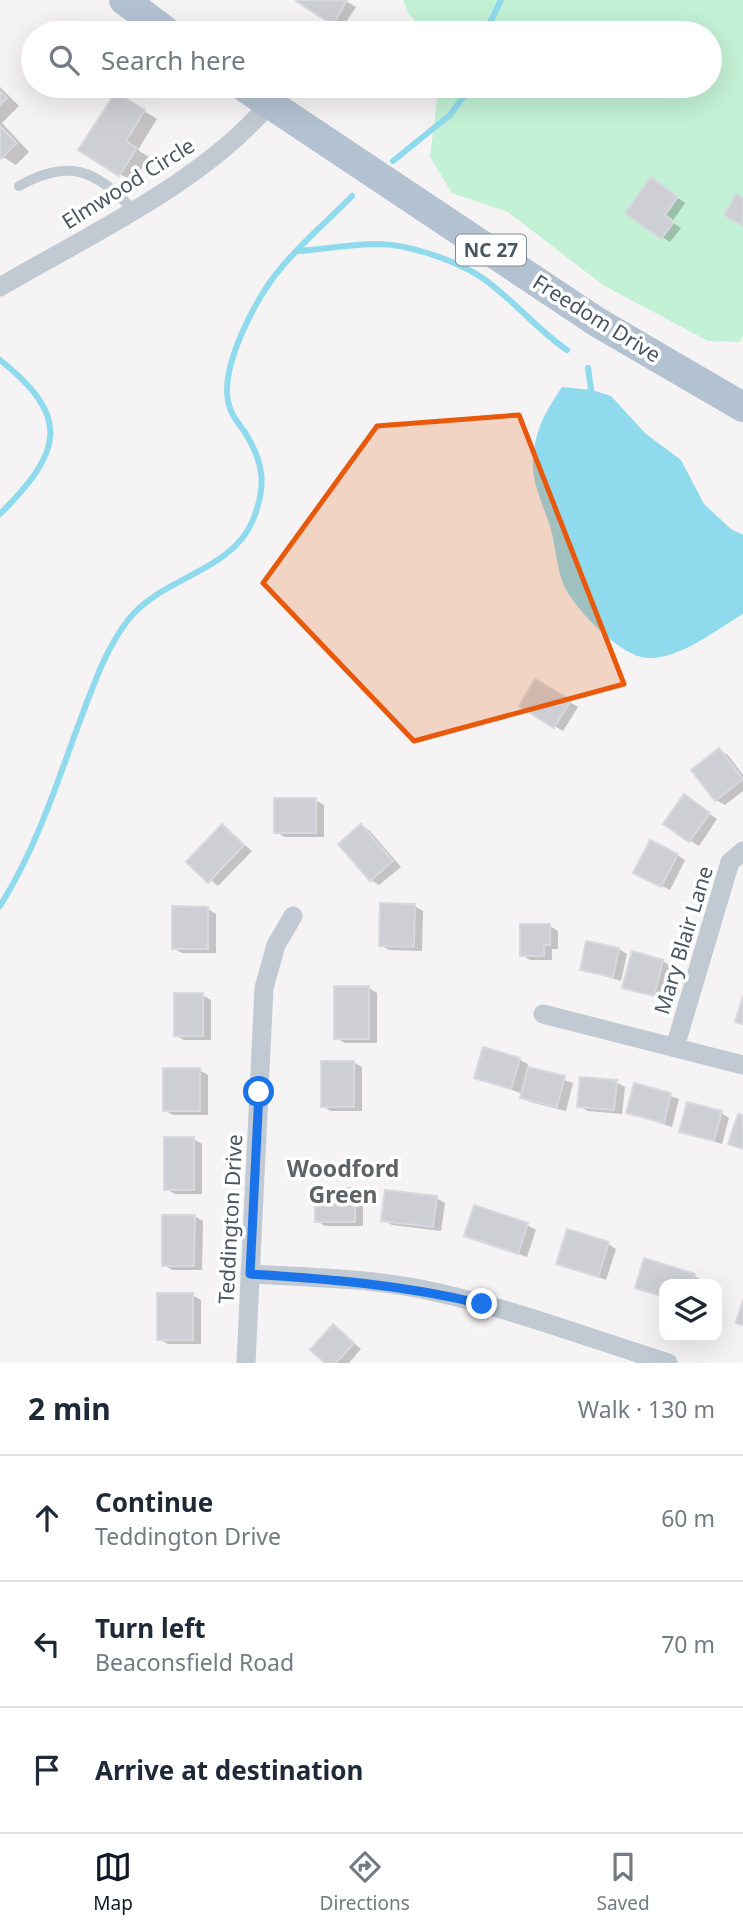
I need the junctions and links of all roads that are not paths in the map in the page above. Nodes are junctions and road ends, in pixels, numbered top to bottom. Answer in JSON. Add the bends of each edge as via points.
{"nodes":[{"id":1,"x":124,"y":0,"type":"edge"},
{"id":2,"x":152,"y":21,"type":"edge"},
{"id":3,"x":260,"y":98,"type":"edge"},
{"id":4,"x":269,"y":104,"type":"junction"},
{"id":5,"x":19,"y":186,"type":"dead end"},
{"id":6,"x":132,"y":209,"type":"junction"},
{"id":7,"x":0,"y":287,"type":"edge"},
{"id":8,"x":743,"y":407,"type":"edge"},
{"id":9,"x":743,"y":851,"type":"edge"},
{"id":10,"x":293,"y":916,"type":"dead end"},
{"id":11,"x":543,"y":1014,"type":"dead end"},
{"id":12,"x":675,"y":1047,"type":"junction"},
{"id":13,"x":743,"y":1065,"type":"edge"},
{"id":14,"x":250,"y":1274,"type":"junction"},
{"id":15,"x":246,"y":1363,"type":"edge"},
{"id":16,"x":668,"y":1363,"type":"edge"}],
"edges":[{"from":1,"to":2,"type":"main road"},
{"from":3,"to":4,"type":"main road","name":"Freedom Drive","number":"NC 27"},
{"from":4,"to":6,"type":"street","name":"Elmwood Circle","via":[[229,146]]},
{"from":4,"to":8,"type":"main road","name":"Freedom Drive","number":"NC 27","via":[[597,322]]},
{"from":5,"to":6,"type":"lane","via":[[54,172],[76,171],[97,176]]},
{"from":6,"to":7,"type":"street","name":"Elmwood Circle"},
{"from":9,"to":12,"type":"street","name":"Mary Blair Lane","via":[[730,863]]},
{"from":10,"to":14,"type":"street","name":"Teddington Drive","via":[[276,945],[264,988]]},
{"from":11,"to":12,"type":"street"},
{"from":12,"to":13,"type":"street"},
{"from":14,"to":15,"type":"street","name":"Teddington Drive"},
{"from":14,"to":16,"type":"street","via":[[350,1279],[420,1289]]}]}
